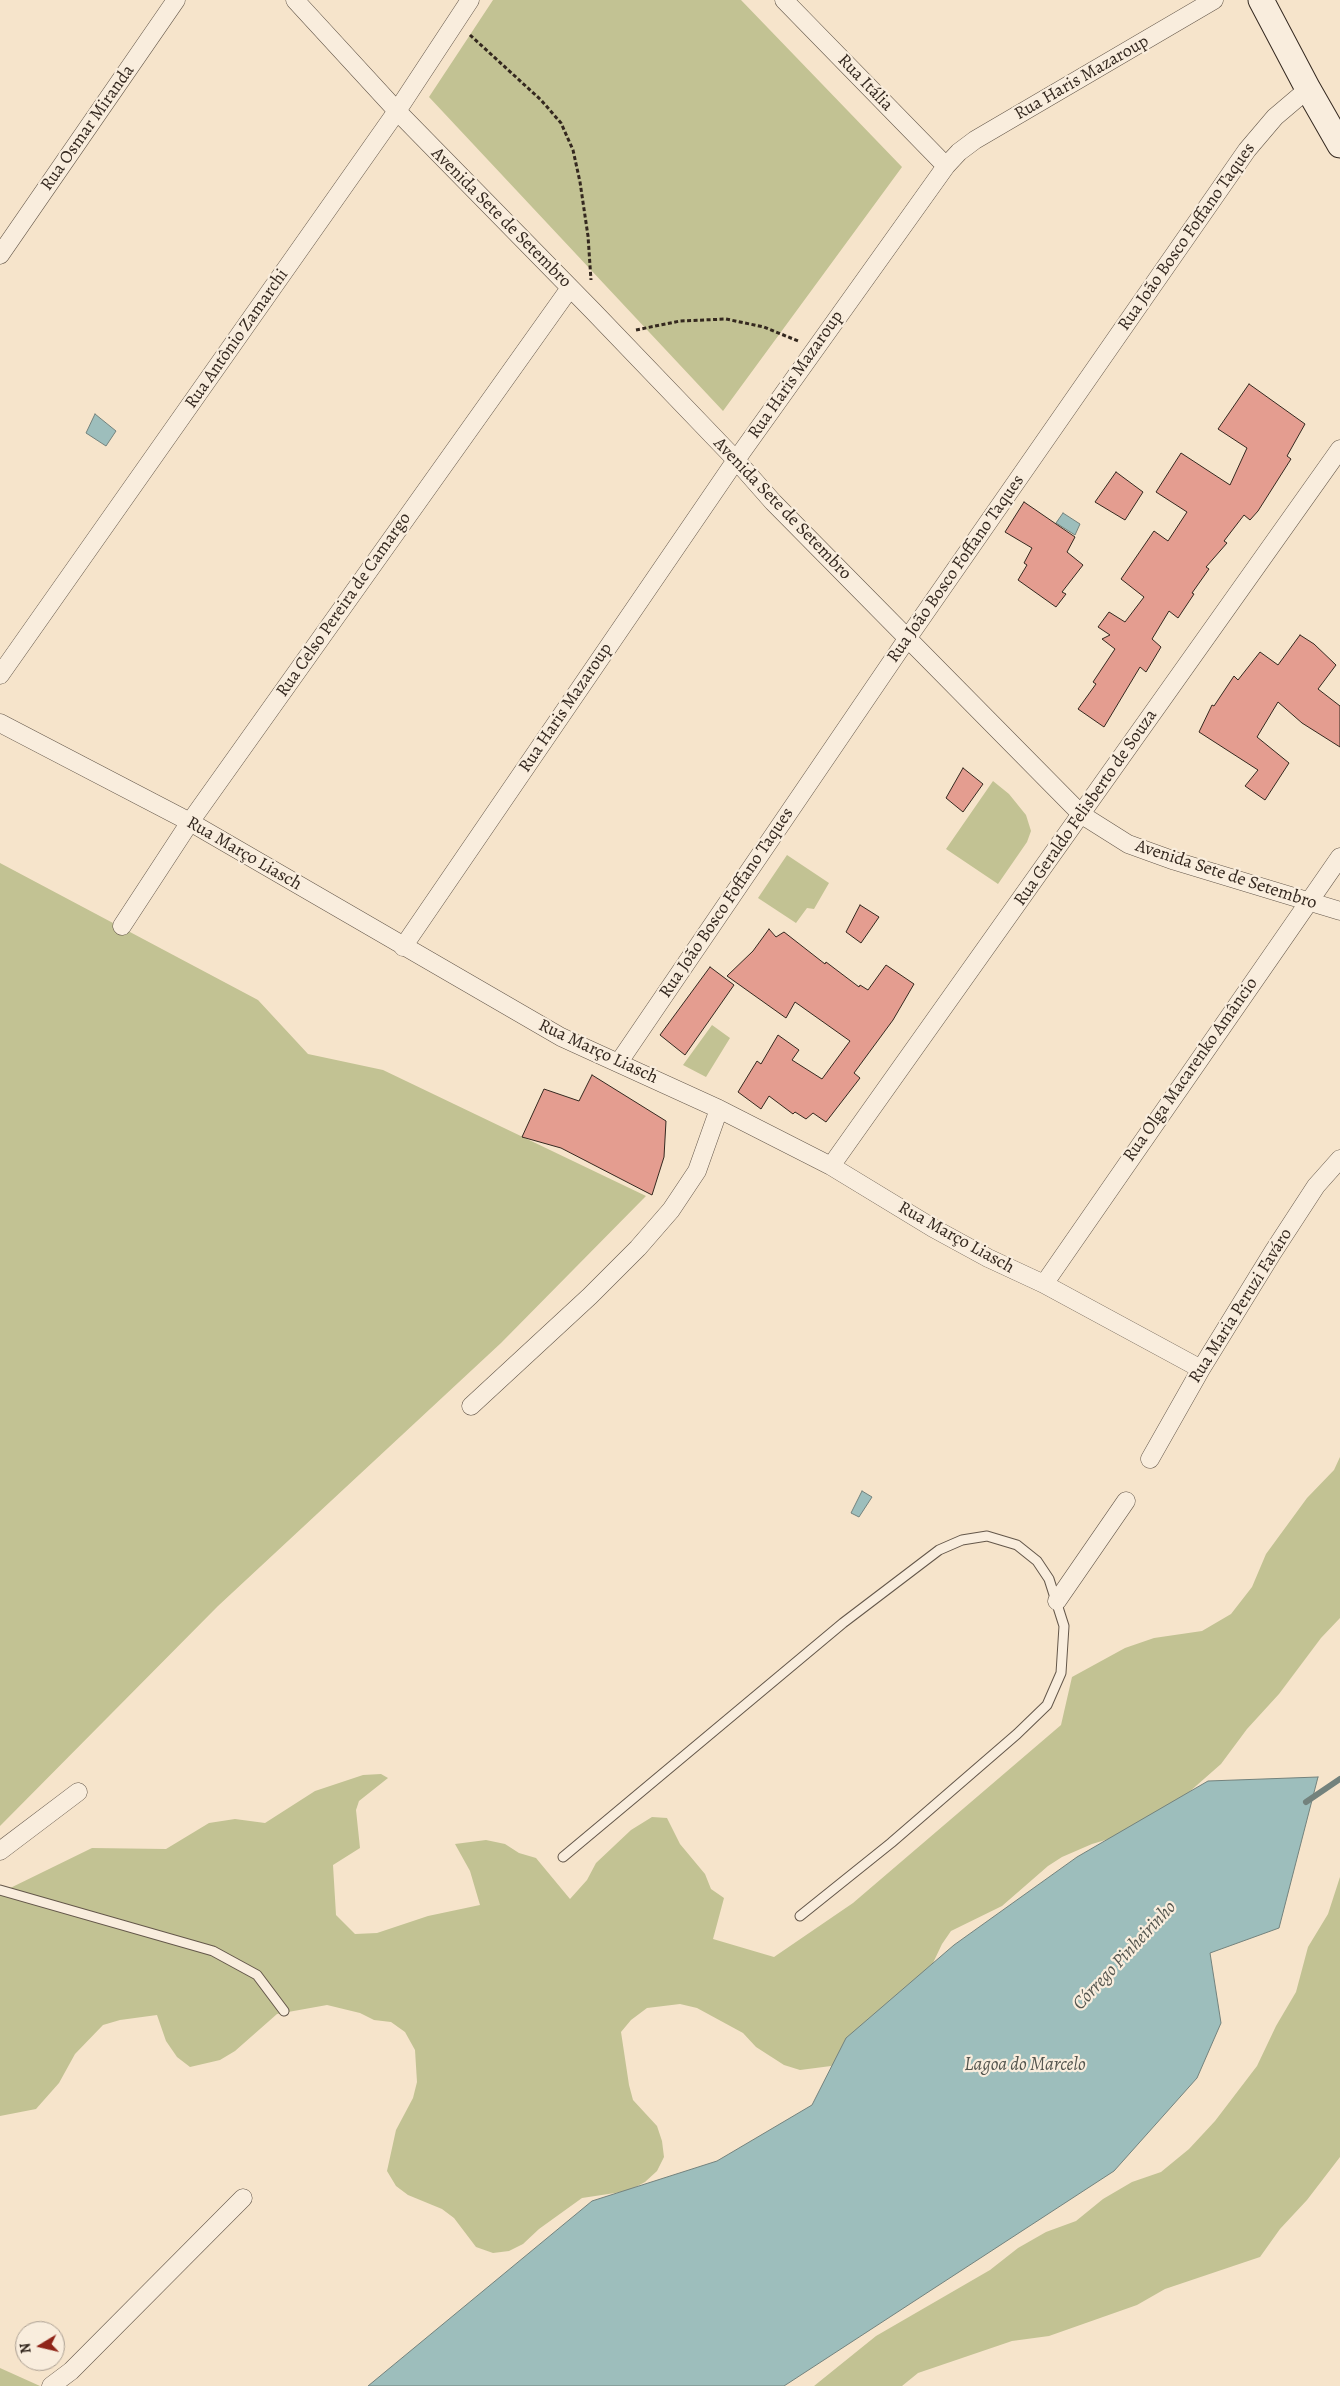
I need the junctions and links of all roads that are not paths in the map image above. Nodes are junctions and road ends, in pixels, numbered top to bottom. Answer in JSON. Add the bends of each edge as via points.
{"nodes":[{"id":1,"x":176,"y":0,"type":"edge"},
{"id":2,"x":295,"y":0,"type":"edge"},
{"id":3,"x":470,"y":0,"type":"edge"},
{"id":4,"x":784,"y":0,"type":"edge"},
{"id":5,"x":1214,"y":0,"type":"edge"},
{"id":6,"x":1261,"y":0,"type":"edge"},
{"id":7,"x":1308,"y":89,"type":"junction"},
{"id":8,"x":397,"y":111,"type":"junction"},
{"id":9,"x":1340,"y":145,"type":"edge"},
{"id":10,"x":946,"y":166,"type":"junction"},
{"id":11,"x":0,"y":255,"type":"edge"},
{"id":12,"x":570,"y":288,"type":"junction"},
{"id":13,"x":1340,"y":449,"type":"edge"},
{"id":14,"x":736,"y":460,"type":"junction"},
{"id":15,"x":907,"y":639,"type":"junction"},
{"id":16,"x":0,"y":675,"type":"edge"},
{"id":17,"x":0,"y":724,"type":"edge"},
{"id":18,"x":1082,"y":815,"type":"junction"},
{"id":19,"x":190,"y":822,"type":"junction"},
{"id":20,"x":1340,"y":857,"type":"edge"},
{"id":21,"x":1308,"y":902,"type":"junction"},
{"id":22,"x":1340,"y":911,"type":"edge"},
{"id":23,"x":122,"y":926,"type":"dead end"},
{"id":24,"x":403,"y":947,"type":"junction"},
{"id":25,"x":619,"y":1062,"type":"junction"},
{"id":26,"x":720,"y":1109,"type":"junction"},
{"id":27,"x":1340,"y":1159,"type":"edge"},
{"id":28,"x":831,"y":1166,"type":"junction"},
{"id":29,"x":1044,"y":1284,"type":"junction"},
{"id":30,"x":1201,"y":1369,"type":"junction"},
{"id":31,"x":471,"y":1406,"type":"dead end"},
{"id":32,"x":1150,"y":1459,"type":"dead end"},
{"id":33,"x":1126,"y":1501,"type":"dead end"},
{"id":34,"x":1057,"y":1601,"type":"junction"},
{"id":35,"x":78,"y":1792,"type":"dead end"},
{"id":36,"x":0,"y":1851,"type":"edge"},
{"id":37,"x":563,"y":1857,"type":"dead end"},
{"id":38,"x":0,"y":1890,"type":"edge"},
{"id":39,"x":800,"y":1916,"type":"dead end"},
{"id":40,"x":284,"y":2011,"type":"dead end"},
{"id":41,"x":243,"y":2198,"type":"dead end"},
{"id":42,"x":51,"y":2386,"type":"edge"}],
"edges":[{"from":1,"to":11,"type":"street","name":"Rua Osmar Miranda"},
{"from":2,"to":8,"type":"street","name":"Avenida Sete de Setembro"},
{"from":3,"to":8,"type":"street","name":"Rua Antônio Zamarchi"},
{"from":4,"to":10,"type":"street","name":"Rua Itália"},
{"from":5,"to":10,"type":"street","name":"Rua Haris Mazaroup","via":[[975,140]]},
{"from":6,"to":7,"type":"street"},
{"from":7,"to":9,"type":"street"},
{"from":7,"to":15,"type":"street","name":"Rua João Bosco Foffano Taques","via":[[1275,117],[1247,150]]},
{"from":8,"to":12,"type":"street","name":"Avenida Sete de Setembro"},
{"from":8,"to":16,"type":"street","name":"Rua Antônio Zamarchi"},
{"from":10,"to":14,"type":"street","name":"Rua Haris Mazaroup"},
{"from":12,"to":14,"type":"street","name":"Avenida Sete de Setembro"},
{"from":12,"to":19,"type":"street","name":"Rua Celso Pereira de Camargo"},
{"from":13,"to":18,"type":"street","name":"Rua Geraldo Felisberto de Souza"},
{"from":14,"to":15,"type":"street","name":"Avenida Sete de Setembro","via":[[772,502]]},
{"from":14,"to":24,"type":"street","name":"Rua Haris Mazaroup"},
{"from":15,"to":18,"type":"street","name":"Avenida Sete de Setembro"},
{"from":15,"to":25,"type":"street","name":"Rua João Bosco Foffano Taques"},
{"from":17,"to":19,"type":"street","name":"Rua Março Liasch"},
{"from":18,"to":21,"type":"street","name":"Avenida Sete de Setembro","via":[[1128,844]]},
{"from":18,"to":28,"type":"street","name":"Rua Geraldo Felisberto de Souza"},
{"from":19,"to":23,"type":"street","name":"Rua Celso Pereira de Camargo"},
{"from":19,"to":24,"type":"street","name":"Rua Março Liasch"},
{"from":20,"to":21,"type":"street","name":"Rua Olga Macarenko Amâncio"},
{"from":21,"to":22,"type":"street","name":"Avenida Sete de Setembro"},
{"from":21,"to":29,"type":"street","name":"Rua Olga Macarenko Amâncio"},
{"from":24,"to":25,"type":"street","name":"Rua Março Liasch","via":[[561,1037]]},
{"from":25,"to":26,"type":"street","name":"Rua Março Liasch"},
{"from":26,"to":28,"type":"street","name":"Rua Março Liasch"},
{"from":26,"to":31,"type":"street","via":[[697,1171],[671,1210],[590,1296]]},
{"from":27,"to":30,"type":"street","name":"Rua Maria Peruzi Faváro","via":[[1316,1186]]},
{"from":28,"to":29,"type":"street","name":"Rua Março Liasch","via":[[933,1228]]},
{"from":29,"to":30,"type":"street","name":"Rua Março Liasch"},
{"from":30,"to":32,"type":"street","name":"Rua Maria Peruzi Faváro"},
{"from":33,"to":34,"type":"street"},
{"from":34,"to":37,"type":"lane","via":[[1037,1561],[1017,1545],[987,1536],[962,1540],[939,1550],[843,1624]]},
{"from":34,"to":39,"type":"lane","via":[[1064,1626],[1063,1656],[1061,1673],[1047,1705],[1023,1730],[891,1844]]},
{"from":35,"to":36,"type":"street"},
{"from":38,"to":40,"type":"lane","via":[[214,1951],[257,1975]]},
{"from":41,"to":42,"type":"street","via":[[71,2371]]}]}
